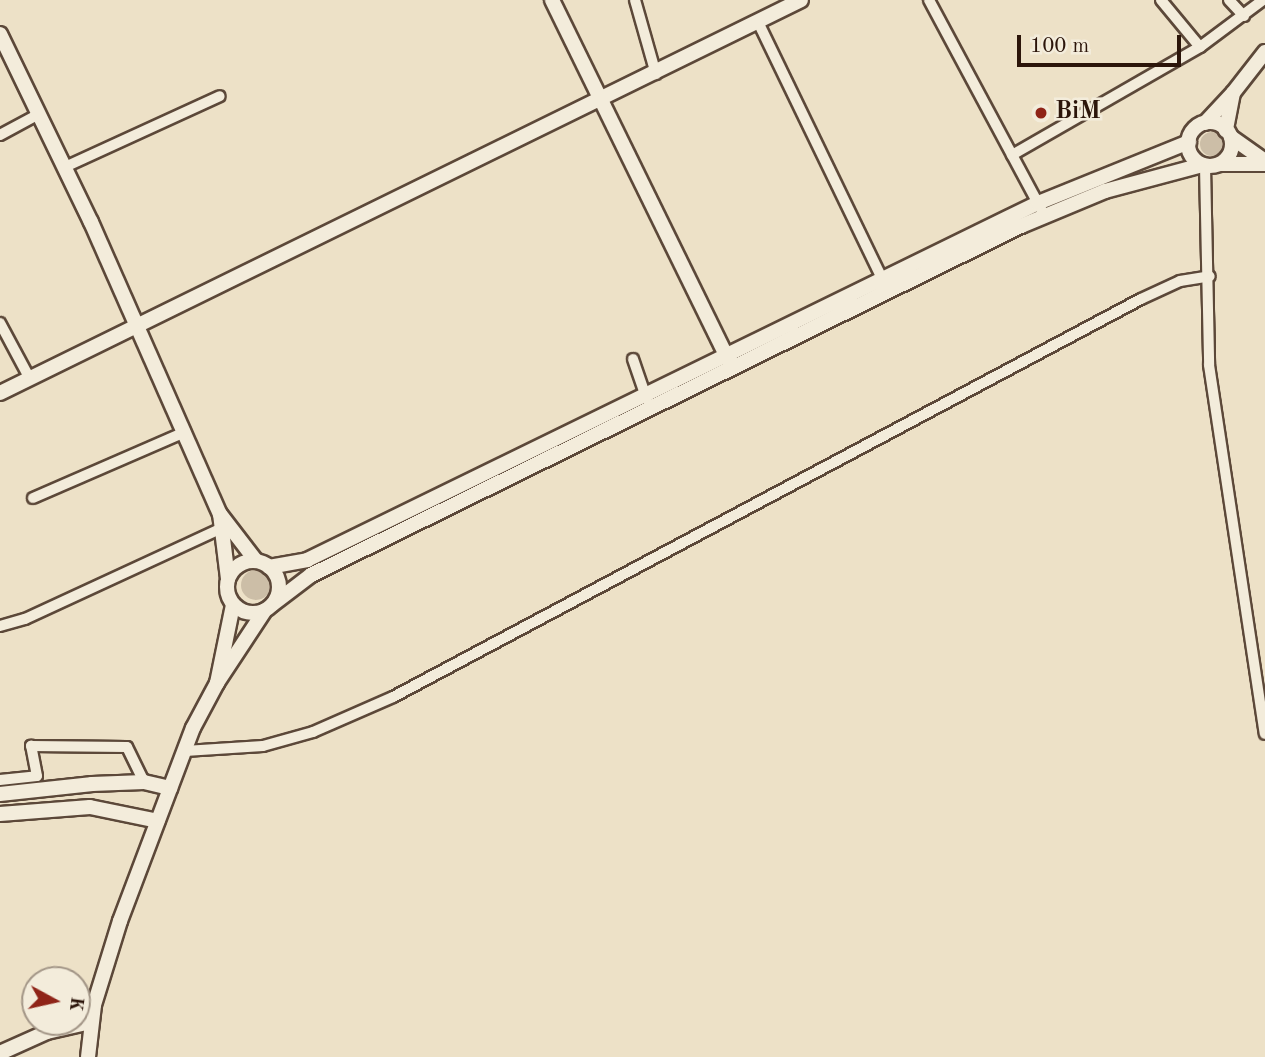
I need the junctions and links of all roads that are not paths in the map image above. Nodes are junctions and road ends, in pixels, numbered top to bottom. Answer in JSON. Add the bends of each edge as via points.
{"nodes":[{"id":1,"x":552,"y":0,"type":"edge"},
{"id":2,"x":635,"y":0,"type":"edge"},
{"id":3,"x":800,"y":0,"type":"edge"},
{"id":4,"x":929,"y":0,"type":"edge"},
{"id":5,"x":1161,"y":0,"type":"edge"},
{"id":6,"x":1229,"y":0,"type":"edge"},
{"id":7,"x":1263,"y":0,"type":"edge"},
{"id":8,"x":781,"y":4,"type":"edge"},
{"id":9,"x":1244,"y":16,"type":"junction"},
{"id":10,"x":759,"y":24,"type":"junction"},
{"id":11,"x":0,"y":33,"type":"edge"},
{"id":12,"x":1200,"y":47,"type":"junction"},
{"id":13,"x":1265,"y":51,"type":"edge"},
{"id":14,"x":5,"y":54,"type":"edge"},
{"id":15,"x":656,"y":74,"type":"junction"},
{"id":16,"x":1233,"y":93,"type":"junction"},
{"id":17,"x":220,"y":96,"type":"dead end"},
{"id":18,"x":600,"y":102,"type":"junction"},
{"id":19,"x":39,"y":114,"type":"junction"},
{"id":20,"x":1205,"y":123,"type":"junction"},
{"id":21,"x":1228,"y":133,"type":"junction"},
{"id":22,"x":0,"y":135,"type":"edge"},
{"id":23,"x":1189,"y":142,"type":"junction"},
{"id":24,"x":1012,"y":155,"type":"junction"},
{"id":25,"x":1265,"y":162,"type":"edge"},
{"id":26,"x":1209,"y":165,"type":"junction"},
{"id":27,"x":65,"y":167,"type":"junction"},
{"id":28,"x":1042,"y":210,"type":"junction"},
{"id":29,"x":1210,"y":276,"type":"junction"},
{"id":30,"x":885,"y":284,"type":"junction"},
{"id":31,"x":0,"y":323,"type":"edge"},
{"id":32,"x":139,"y":328,"type":"junction"},
{"id":33,"x":633,"y":359,"type":"dead end"},
{"id":34,"x":729,"y":362,"type":"junction"},
{"id":35,"x":30,"y":379,"type":"junction"},
{"id":36,"x":0,"y":393,"type":"edge"},
{"id":37,"x":648,"y":403,"type":"junction"},
{"id":38,"x":185,"y":432,"type":"junction"},
{"id":39,"x":33,"y":498,"type":"dead end"},
{"id":40,"x":221,"y":521,"type":"junction"},
{"id":41,"x":262,"y":564,"type":"junction"},
{"id":42,"x":228,"y":579,"type":"junction"},
{"id":43,"x":233,"y":605,"type":"junction"},
{"id":44,"x":269,"y":607,"type":"junction"},
{"id":45,"x":0,"y":626,"type":"edge"},
{"id":46,"x":217,"y":683,"type":"junction"},
{"id":47,"x":1265,"y":734,"type":"edge"},
{"id":48,"x":185,"y":751,"type":"junction"},
{"id":49,"x":0,"y":780,"type":"edge"},
{"id":50,"x":144,"y":782,"type":"junction"},
{"id":51,"x":170,"y":788,"type":"junction"},
{"id":52,"x":0,"y":794,"type":"edge"},
{"id":53,"x":0,"y":814,"type":"edge"},
{"id":54,"x":158,"y":821,"type":"junction"},
{"id":55,"x":91,"y":1021,"type":"edge"},
{"id":56,"x":38,"y":1036,"type":"edge"},
{"id":57,"x":90,"y":1036,"type":"edge"},
{"id":58,"x":0,"y":1053,"type":"edge"},
{"id":59,"x":88,"y":1057,"type":"edge"}],
"edges":[{"from":1,"to":18,"type":"main road"},
{"from":2,"to":15,"type":"street"},
{"from":3,"to":8,"type":"main road"},
{"from":4,"to":24,"type":"street"},
{"from":5,"to":12,"type":"street"},
{"from":6,"to":9,"type":"street"},
{"from":7,"to":9,"type":"street"},
{"from":8,"to":10,"type":"main road"},
{"from":9,"to":12,"type":"street"},
{"from":10,"to":15,"type":"main road"},
{"from":10,"to":30,"type":"street"},
{"from":11,"to":14,"type":"main road"},
{"from":12,"to":24,"type":"street"},
{"from":13,"to":16,"type":"main road"},
{"from":14,"to":19,"type":"main road"},
{"from":15,"to":18,"type":"main road"},
{"from":16,"to":20,"type":"main road"},
{"from":16,"to":21,"type":"main road"},
{"from":17,"to":27,"type":"street"},
{"from":18,"to":32,"type":"main road"},
{"from":18,"to":34,"type":"main road"},
{"from":19,"to":22,"type":"street"},
{"from":19,"to":27,"type":"main road"},
{"from":20,"to":21,"type":"main road"},
{"from":20,"to":23,"type":"main road","via":[[1195,128]]},
{"from":21,"to":25,"type":"main road"},
{"from":21,"to":26,"type":"main road","via":[[1231,151]]},
{"from":23,"to":26,"type":"main road","via":[[1192,156]]},
{"from":23,"to":28,"type":"main road"},
{"from":24,"to":28,"type":"street"},
{"from":25,"to":26,"type":"main road"},
{"from":26,"to":28,"type":"main road","via":[[1159,173]]},
{"from":26,"to":29,"type":"street"},
{"from":27,"to":32,"type":"main road"},
{"from":28,"to":30,"type":"main road"},
{"from":29,"to":47,"type":"street","via":[[1209,365]]},
{"from":29,"to":48,"type":"street","via":[[1180,281],[1141,299],[393,697],[313,732],[264,746]]},
{"from":30,"to":34,"type":"main road"},
{"from":31,"to":35,"type":"street"},
{"from":32,"to":35,"type":"main road"},
{"from":32,"to":38,"type":"main road"},
{"from":33,"to":37,"type":"street"},
{"from":34,"to":37,"type":"main road"},
{"from":35,"to":36,"type":"main road"},
{"from":37,"to":41,"type":"main road","via":[[307,560]]},
{"from":37,"to":44,"type":"main road","via":[[311,575]]},
{"from":38,"to":39,"type":"street"},
{"from":38,"to":40,"type":"main road"},
{"from":40,"to":41,"type":"main road"},
{"from":40,"to":42,"type":"main road"},
{"from":40,"to":45,"type":"street","via":[[25,619]]},
{"from":41,"to":42,"type":"main road","via":[[239,565]]},
{"from":41,"to":44,"type":"main road","via":[[279,584]]},
{"from":42,"to":43,"type":"main road"},
{"from":43,"to":44,"type":"main road","via":[[247,613]]},
{"from":43,"to":46,"type":"main road"},
{"from":44,"to":46,"type":"main road"},
{"from":46,"to":48,"type":"main road"},
{"from":48,"to":51,"type":"main road"},
{"from":49,"to":50,"type":"street","via":[[37,776],[31,746],[127,747]]},
{"from":50,"to":51,"type":"main road"},
{"from":50,"to":52,"type":"main road"},
{"from":51,"to":54,"type":"main road"},
{"from":53,"to":54,"type":"main road","via":[[90,807]]},
{"from":54,"to":55,"type":"main road","via":[[120,921]]},
{"from":56,"to":58,"type":"main road"},
{"from":57,"to":59,"type":"main road"}]}
